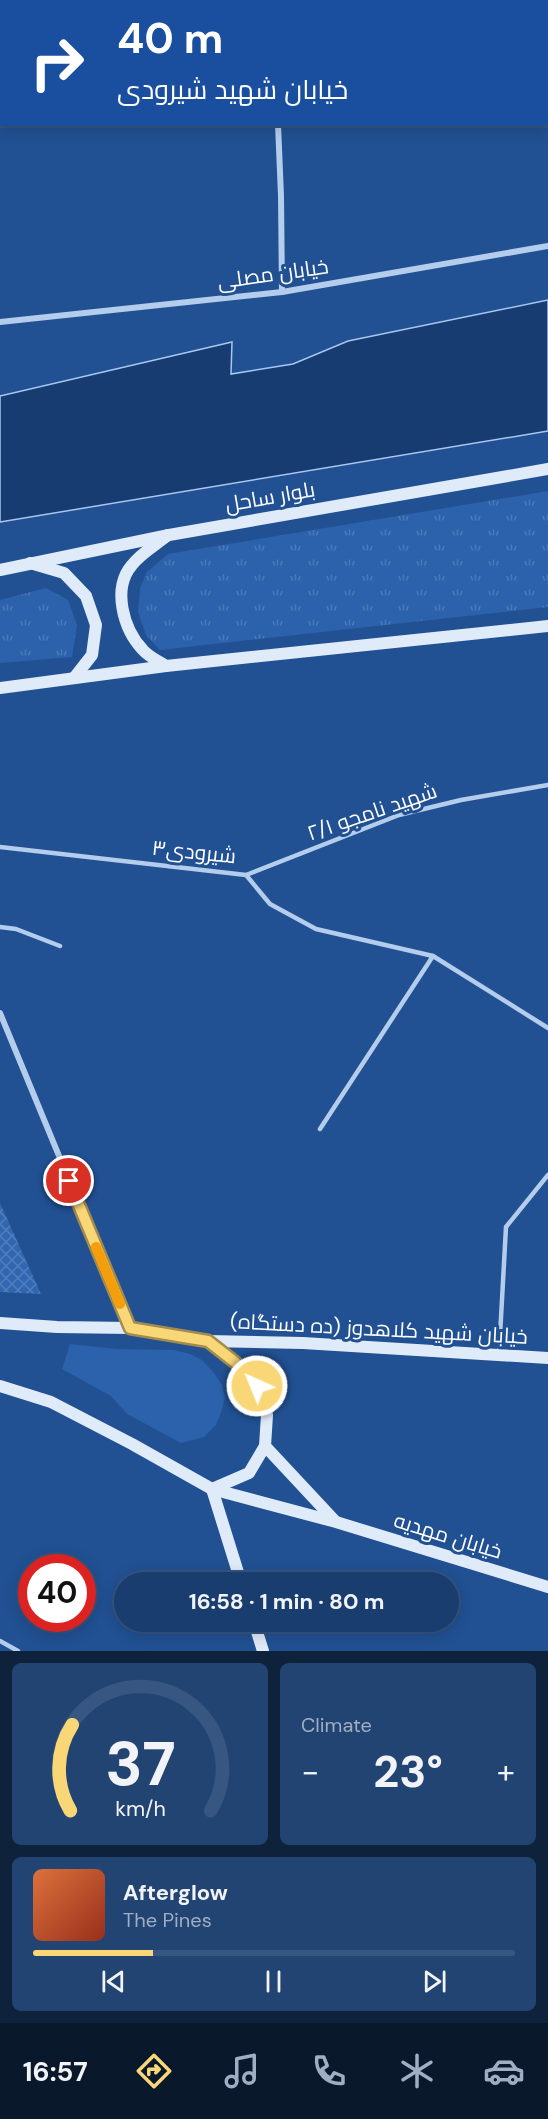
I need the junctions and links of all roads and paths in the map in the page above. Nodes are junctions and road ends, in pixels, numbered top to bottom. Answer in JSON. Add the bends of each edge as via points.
{"nodes":[{"id":1,"x":278,"y":126,"type":"edge"},
{"id":2,"x":548,"y":246,"type":"edge"},
{"id":3,"x":282,"y":292,"type":"junction"},
{"id":4,"x":0,"y":322,"type":"edge"},
{"id":5,"x":548,"y":469,"type":"edge"},
{"id":6,"x":169,"y":535,"type":"junction"},
{"id":7,"x":28,"y":563,"type":"junction"},
{"id":8,"x":0,"y":570,"type":"edge"},
{"id":9,"x":548,"y":626,"type":"edge"},
{"id":10,"x":166,"y":666,"type":"junction"},
{"id":11,"x":74,"y":678,"type":"junction"},
{"id":12,"x":0,"y":688,"type":"edge"},
{"id":13,"x":548,"y":786,"type":"edge"},
{"id":14,"x":0,"y":847,"type":"edge"},
{"id":15,"x":246,"y":875,"type":"junction"},
{"id":16,"x":0,"y":927,"type":"edge"},
{"id":17,"x":60,"y":946,"type":"dead end"},
{"id":18,"x":433,"y":956,"type":"junction"},
{"id":19,"x":0,"y":1013,"type":"edge"},
{"id":20,"x":548,"y":1028,"type":"edge"},
{"id":21,"x":320,"y":1129,"type":"dead end"},
{"id":22,"x":548,"y":1175,"type":"edge"},
{"id":23,"x":0,"y":1323,"type":"edge"},
{"id":24,"x":130,"y":1328,"type":"junction"},
{"id":25,"x":208,"y":1341,"type":"junction"},
{"id":26,"x":499,"y":1354,"type":"junction"},
{"id":27,"x":548,"y":1358,"type":"edge"},
{"id":28,"x":0,"y":1386,"type":"edge"},
{"id":29,"x":265,"y":1446,"type":"junction"},
{"id":30,"x":212,"y":1489,"type":"junction"},
{"id":31,"x":336,"y":1522,"type":"junction"},
{"id":32,"x":238,"y":1572,"type":"edge"},
{"id":33,"x":548,"y":1587,"type":"edge"},
{"id":34,"x":257,"y":1632,"type":"edge"},
{"id":35,"x":0,"y":1641,"type":"edge"},
{"id":36,"x":18,"y":1651,"type":"edge"},
{"id":37,"x":263,"y":1651,"type":"edge"}],
"edges":[{"from":1,"to":3,"type":"street"},
{"from":2,"to":3,"type":"street","name":"خیابان مصلی"},
{"from":3,"to":4,"type":"street","name":"خیابان مصلی"},
{"from":5,"to":6,"type":"street","name":"بلوار ساحل"},
{"from":6,"to":7,"type":"street","name":"بلوار ساحل"},
{"from":6,"to":10,"type":"street","via":[[131,565],[121,587],[122,607],[131,631],[143,650]]},
{"from":7,"to":8,"type":"street","name":"بلوار ساحل"},
{"from":7,"to":11,"type":"street","via":[[64,573],[86,596],[96,625],[92,654]]},
{"from":9,"to":10,"type":"street"},
{"from":10,"to":11,"type":"street"},
{"from":11,"to":12,"type":"street"},
{"from":13,"to":15,"type":"lane","name":"شهید نامجو ۲/۱","via":[[399,815]]},
{"from":14,"to":15,"type":"lane","name":"شیرودی۳"},
{"from":15,"to":18,"type":"lane","name":"شیرودی۳","via":[[270,904],[316,929]]},
{"from":16,"to":17,"type":"lane"},
{"from":18,"to":20,"type":"lane","name":"شیرودی۳"},
{"from":18,"to":21,"type":"lane"},
{"from":19,"to":24,"type":"street"},
{"from":22,"to":26,"type":"lane","via":[[506,1227]]},
{"from":23,"to":24,"type":"street","name":"خیابان شهید کلاهدوز (ده دستگاه)"},
{"from":24,"to":25,"type":"street","name":"خیابان شهید کلاهدوز (ده دستگاه)"},
{"from":25,"to":26,"type":"street","name":"خیابان شهید کلاهدوز (ده دستگاه)"},
{"from":25,"to":29,"type":"street","via":[[257,1386],[267,1415]]},
{"from":26,"to":27,"type":"street","name":"خیابان شهید کلاهدوز (ده دستگاه)"},
{"from":28,"to":30,"type":"street","name":"خیابان مهدیه","via":[[51,1402]]},
{"from":29,"to":30,"type":"street","via":[[249,1473]]},
{"from":29,"to":31,"type":"street"},
{"from":30,"to":31,"type":"street","name":"خیابان مهدیه"},
{"from":30,"to":32,"type":"street"},
{"from":31,"to":33,"type":"street","name":"خیابان مهدیه"},
{"from":34,"to":37,"type":"street"},
{"from":35,"to":36,"type":"lane"}]}
